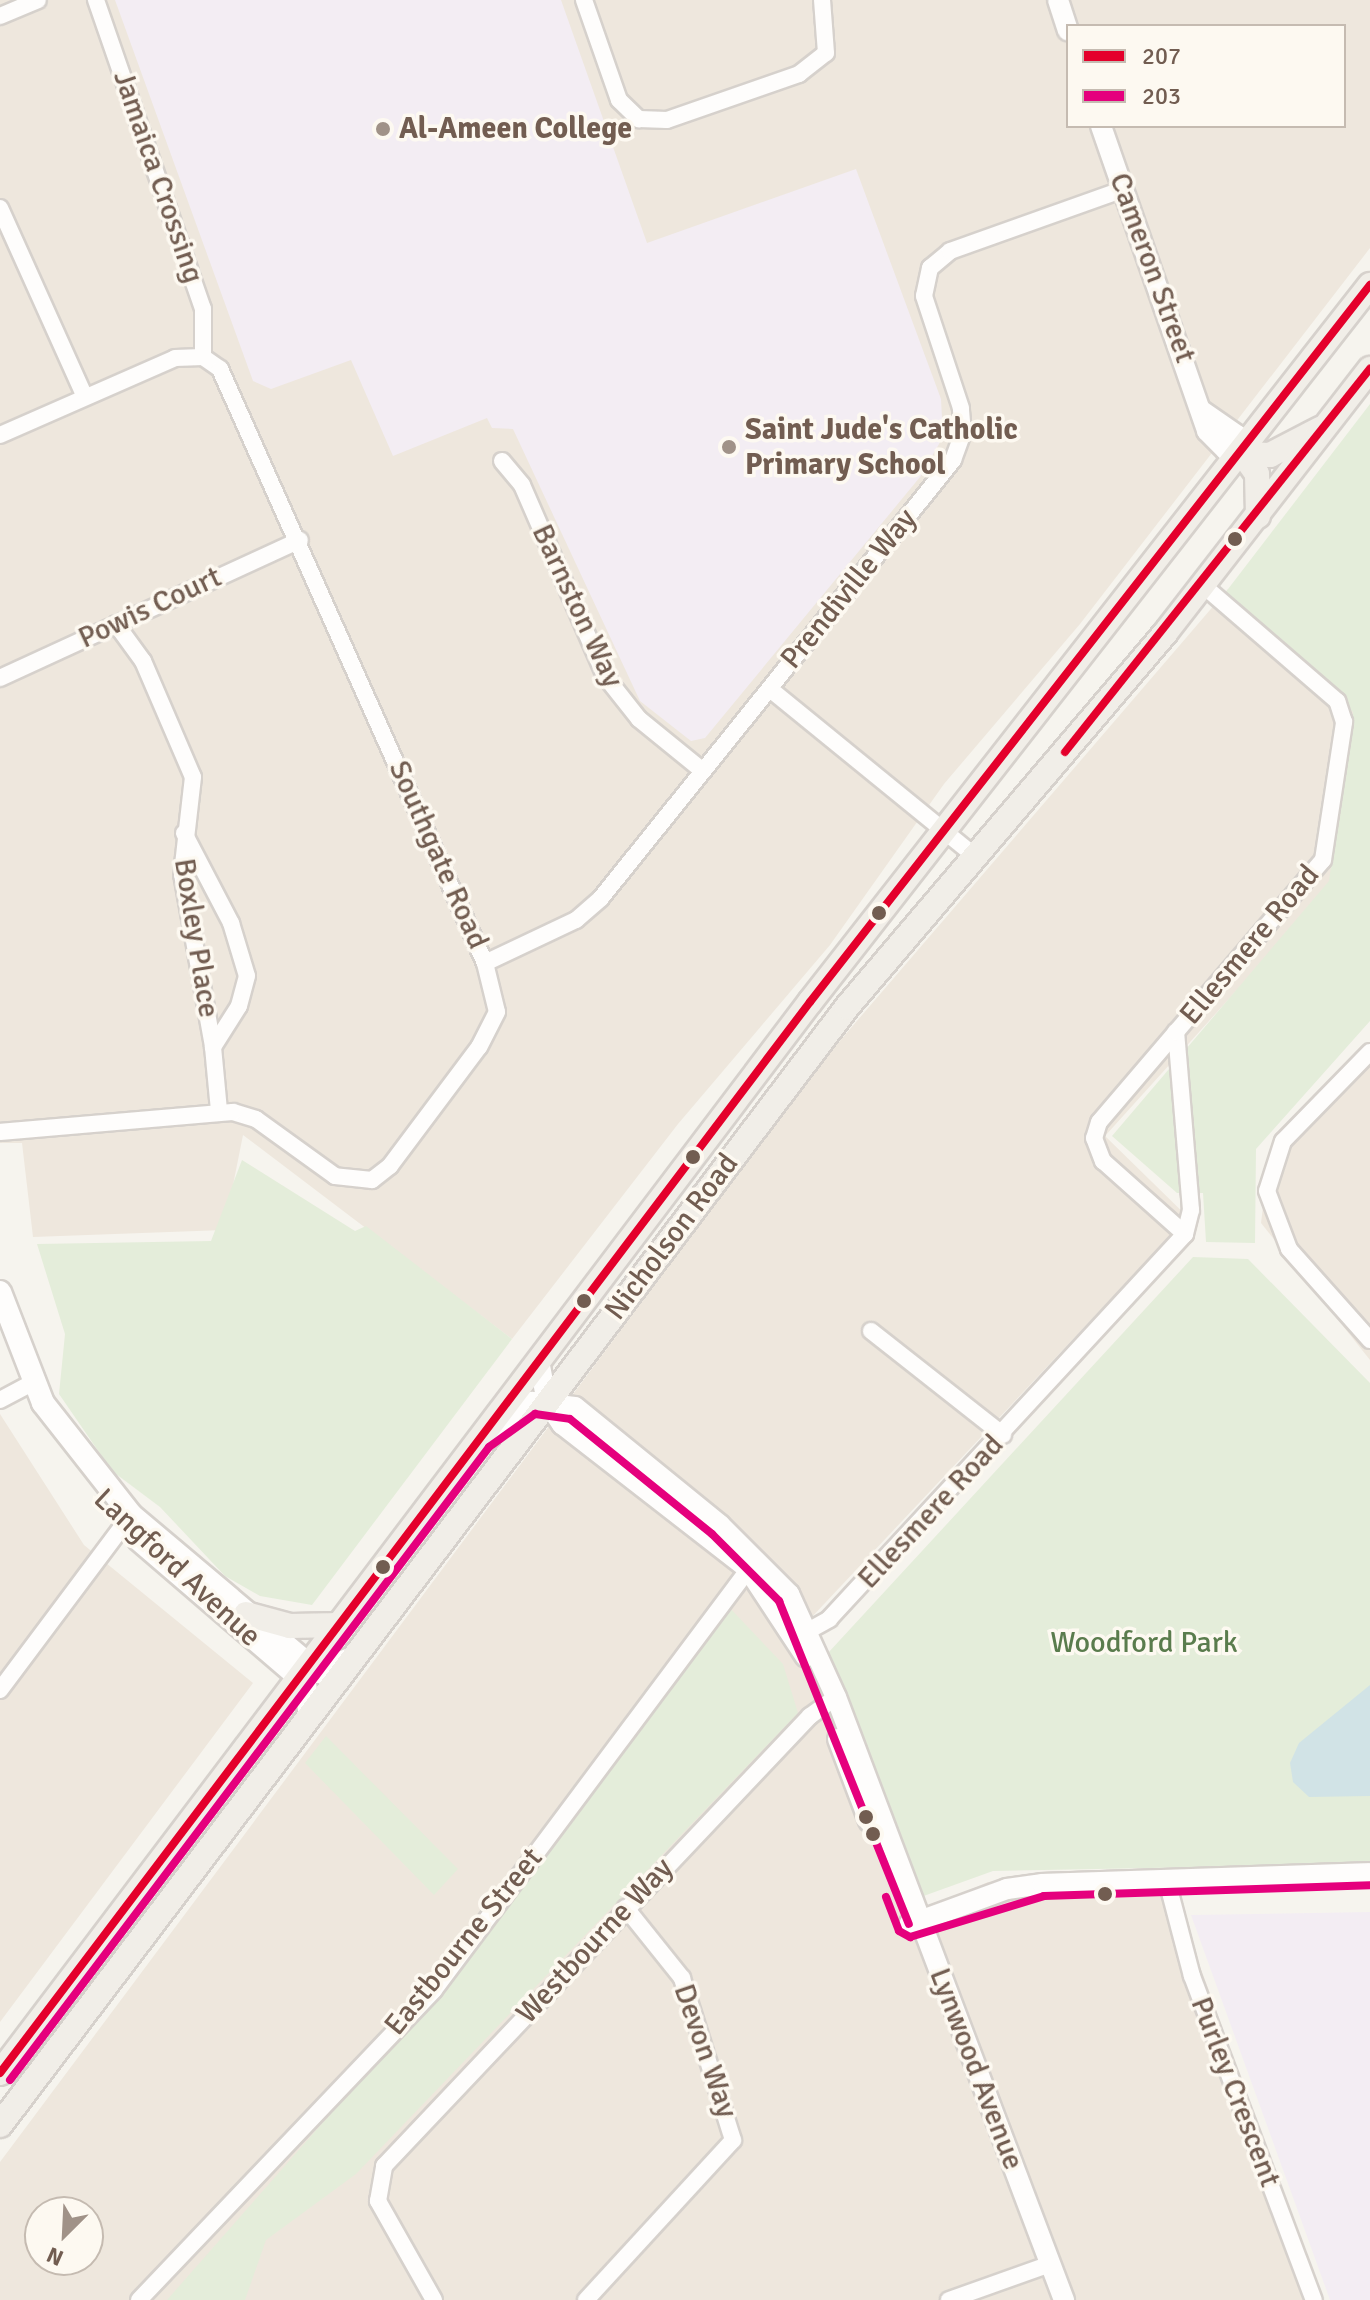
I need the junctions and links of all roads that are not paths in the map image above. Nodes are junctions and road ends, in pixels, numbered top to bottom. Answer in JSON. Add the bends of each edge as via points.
{"nodes":[{"id":1,"x":38,"y":0,"type":"edge"},
{"id":2,"x":96,"y":0,"type":"edge"},
{"id":3,"x":584,"y":0,"type":"edge"},
{"id":4,"x":822,"y":0,"type":"edge"},
{"id":5,"x":1058,"y":0,"type":"edge"},
{"id":6,"x":0,"y":16,"type":"edge"},
{"id":7,"x":1066,"y":24,"type":"edge"},
{"id":8,"x":1102,"y":128,"type":"edge"},
{"id":9,"x":1124,"y":189,"type":"junction"},
{"id":10,"x":0,"y":208,"type":"edge"},
{"id":11,"x":1370,"y":285,"type":"edge"},
{"id":12,"x":203,"y":357,"type":"junction"},
{"id":13,"x":1370,"y":369,"type":"edge"},
{"id":14,"x":85,"y":397,"type":"junction"},
{"id":15,"x":1329,"y":424,"type":"junction"},
{"id":16,"x":0,"y":435,"type":"edge"},
{"id":17,"x":1243,"y":454,"type":"junction"},
{"id":18,"x":502,"y":461,"type":"dead end"},
{"id":19,"x":1258,"y":516,"type":"junction"},
{"id":20,"x":300,"y":540,"type":"junction"},
{"id":21,"x":1204,"y":586,"type":"junction"},
{"id":22,"x":116,"y":624,"type":"junction"},
{"id":23,"x":0,"y":678,"type":"edge"},
{"id":24,"x":770,"y":689,"type":"junction"},
{"id":25,"x":703,"y":771,"type":"junction"},
{"id":26,"x":181,"y":828,"type":"junction"},
{"id":27,"x":946,"y":830,"type":"junction"},
{"id":28,"x":975,"y":856,"type":"junction"},
{"id":29,"x":485,"y":963,"type":"junction"},
{"id":30,"x":1176,"y":1032,"type":"junction"},
{"id":31,"x":213,"y":1047,"type":"junction"},
{"id":32,"x":1370,"y":1052,"type":"edge"},
{"id":33,"x":219,"y":1111,"type":"junction"},
{"id":34,"x":0,"y":1132,"type":"edge"},
{"id":35,"x":1185,"y":1234,"type":"junction"},
{"id":36,"x":0,"y":1292,"type":"edge"},
{"id":37,"x":871,"y":1331,"type":"dead end"},
{"id":38,"x":1370,"y":1340,"type":"edge"},
{"id":39,"x":539,"y":1361,"type":"junction"},
{"id":40,"x":38,"y":1393,"type":"junction"},
{"id":41,"x":0,"y":1400,"type":"edge"},
{"id":42,"x":547,"y":1402,"type":"junction"},
{"id":43,"x":1003,"y":1435,"type":"junction"},
{"id":44,"x":481,"y":1438,"type":"junction"},
{"id":45,"x":128,"y":1520,"type":"junction"},
{"id":46,"x":753,"y":1563,"type":"junction"},
{"id":47,"x":246,"y":1614,"type":"junction"},
{"id":48,"x":340,"y":1625,"type":"junction"},
{"id":49,"x":803,"y":1634,"type":"junction"},
{"id":50,"x":355,"y":1657,"type":"junction"},
{"id":51,"x":305,"y":1671,"type":"junction"},
{"id":52,"x":0,"y":1690,"type":"edge"},
{"id":53,"x":831,"y":1700,"type":"junction"},
{"id":54,"x":310,"y":1716,"type":"junction"},
{"id":55,"x":1370,"y":1873,"type":"edge"},
{"id":56,"x":1167,"y":1881,"type":"junction"},
{"id":57,"x":626,"y":1908,"type":"junction"},
{"id":58,"x":915,"y":1922,"type":"junction"},
{"id":59,"x":0,"y":2073,"type":"edge"},
{"id":60,"x":0,"y":2125,"type":"edge"},
{"id":61,"x":1044,"y":2266,"type":"junction"},
{"id":62,"x":139,"y":2300,"type":"edge"},
{"id":63,"x":434,"y":2300,"type":"edge"},
{"id":64,"x":586,"y":2300,"type":"edge"},
{"id":65,"x":949,"y":2300,"type":"edge"},
{"id":66,"x":1050,"y":2300,"type":"edge"},
{"id":67,"x":1064,"y":2300,"type":"edge"},
{"id":68,"x":1314,"y":2300,"type":"edge"}],
"edges":[{"from":1,"to":6,"type":"street"},
{"from":2,"to":12,"type":"street","name":"Jamaica Crossing","via":[[203,309]]},
{"from":3,"to":4,"type":"street","via":[[619,100],[639,119],[667,120],[799,74],[826,53]]},
{"from":5,"to":7,"type":"street"},
{"from":8,"to":9,"type":"street","name":"Cameron Street"},
{"from":9,"to":17,"type":"street","name":"Cameron Street","via":[[1202,411],[1238,436]]},
{"from":9,"to":24,"type":"street","name":"Prendiville Way","via":[[950,251],[930,268],[924,296],[963,433],[953,460]]},
{"from":10,"to":14,"type":"street"},
{"from":11,"to":17,"type":"main road","name":"Nicholson Road"},
{"from":12,"to":14,"type":"street","via":[[175,358]]},
{"from":12,"to":20,"type":"street","name":"Southgate Road","via":[[230,383]]},
{"from":13,"to":15,"type":"main road","name":"Nicholson Road"},
{"from":14,"to":16,"type":"street"},
{"from":15,"to":17,"type":"main road","via":[[1270,455]]},
{"from":15,"to":19,"type":"main road","name":"Nicholson Road"},
{"from":17,"to":19,"type":"main road","via":[[1257,474]]},
{"from":17,"to":27,"type":"main road","name":"Nicholson Road"},
{"from":18,"to":25,"type":"street","name":"Barnston Way","via":[[522,485],[605,676],[639,719]]},
{"from":19,"to":21,"type":"main road","name":"Nicholson Road"},
{"from":20,"to":22,"type":"street","name":"Powis Court"},
{"from":20,"to":29,"type":"street","name":"Southgate Road"},
{"from":21,"to":28,"type":"main road","name":"Nicholson Road"},
{"from":21,"to":30,"type":"street","name":"Ellesmere Road","via":[[1337,701],[1344,722],[1323,860]]},
{"from":22,"to":23,"type":"street","name":"Powis Court"},
{"from":22,"to":26,"type":"street","name":"Boxley Place","via":[[143,661],[193,777]]},
{"from":24,"to":25,"type":"street","name":"Prendiville Way"},
{"from":24,"to":27,"type":"street"},
{"from":25,"to":29,"type":"street","name":"Prendiville Way","via":[[576,920]]},
{"from":26,"to":31,"type":"street","name":"Boxley Place","via":[[182,874]]},
{"from":26,"to":31,"type":"street","name":"Boxley Place","via":[[231,923],[247,976],[239,1006]]},
{"from":27,"to":28,"type":"street"},
{"from":27,"to":39,"type":"main road","name":"Nicholson Road"},
{"from":28,"to":42,"type":"main road","name":"Nicholson Road","via":[[847,1007]]},
{"from":29,"to":33,"type":"street","name":"Southgate Road","via":[[496,995],[490,1030],[390,1166],[372,1180],[335,1176],[256,1119]]},
{"from":30,"to":35,"type":"street","name":"Ellesmere Road","via":[[1191,1210]]},
{"from":30,"to":35,"type":"street","name":"Ellesmere Road","via":[[1099,1122],[1094,1138],[1103,1161]]},
{"from":31,"to":33,"type":"street","name":"Boxley Place"},
{"from":32,"to":38,"type":"street","via":[[1283,1141],[1267,1191],[1289,1249]]},
{"from":33,"to":34,"type":"street","name":"Southgate Road"},
{"from":35,"to":43,"type":"street","name":"Ellesmere Road"},
{"from":36,"to":40,"type":"main road","name":"Langford Avenue"},
{"from":37,"to":43,"type":"street"},
{"from":39,"to":42,"type":"street"},
{"from":39,"to":44,"type":"main road","name":"Nicholson Road"},
{"from":40,"to":41,"type":"street"},
{"from":40,"to":45,"type":"main road","name":"Langford Avenue","via":[[71,1462]]},
{"from":42,"to":44,"type":"street","via":[[532,1402]]},
{"from":42,"to":46,"type":"street","name":"Lynwood Avenue","via":[[575,1407]]},
{"from":42,"to":50,"type":"main road","name":"Nicholson Road"},
{"from":43,"to":49,"type":"street","name":"Ellesmere Road","via":[[829,1619]]},
{"from":44,"to":48,"type":"main road","name":"Nicholson Road"},
{"from":45,"to":47,"type":"main road","name":"Langford Avenue"},
{"from":45,"to":51,"type":"main road","name":"Langford Avenue","via":[[270,1655],[293,1672]]},
{"from":45,"to":52,"type":"street"},
{"from":46,"to":49,"type":"street","name":"Lynwood Avenue"},
{"from":46,"to":62,"type":"street","name":"Eastbourne Street","via":[[434,1990]]},
{"from":47,"to":48,"type":"main road","via":[[290,1626]]},
{"from":47,"to":51,"type":"main road","name":"Langford Avenue","via":[[301,1658]]},
{"from":48,"to":51,"type":"main road","name":"Nicholson Road"},
{"from":49,"to":53,"type":"street","name":"Lynwood Avenue"},
{"from":50,"to":51,"type":"main road"},
{"from":50,"to":54,"type":"main road","name":"Nicholson Road"},
{"from":51,"to":54,"type":"main road"},
{"from":51,"to":59,"type":"main road","name":"Nicholson Road"},
{"from":53,"to":57,"type":"street","name":"Westbourne Way"},
{"from":53,"to":58,"type":"street","name":"Lynwood Avenue"},
{"from":54,"to":60,"type":"main road","name":"Nicholson Road"},
{"from":55,"to":56,"type":"street"},
{"from":56,"to":58,"type":"street","via":[[1007,1889]]},
{"from":56,"to":68,"type":"street","name":"Purley Crescent","via":[[1192,1976]]},
{"from":57,"to":63,"type":"street","name":"Westbourne Way","via":[[384,2166],[378,2201]]},
{"from":57,"to":64,"type":"street","name":"Devon Way","via":[[682,1978],[733,2140]]},
{"from":58,"to":61,"type":"street","name":"Lynwood Avenue"},
{"from":61,"to":65,"type":"street"},
{"from":61,"to":66,"type":"street","name":"Lynwood Avenue"},
{"from":61,"to":67,"type":"street","name":"Lynwood Avenue"}]}
